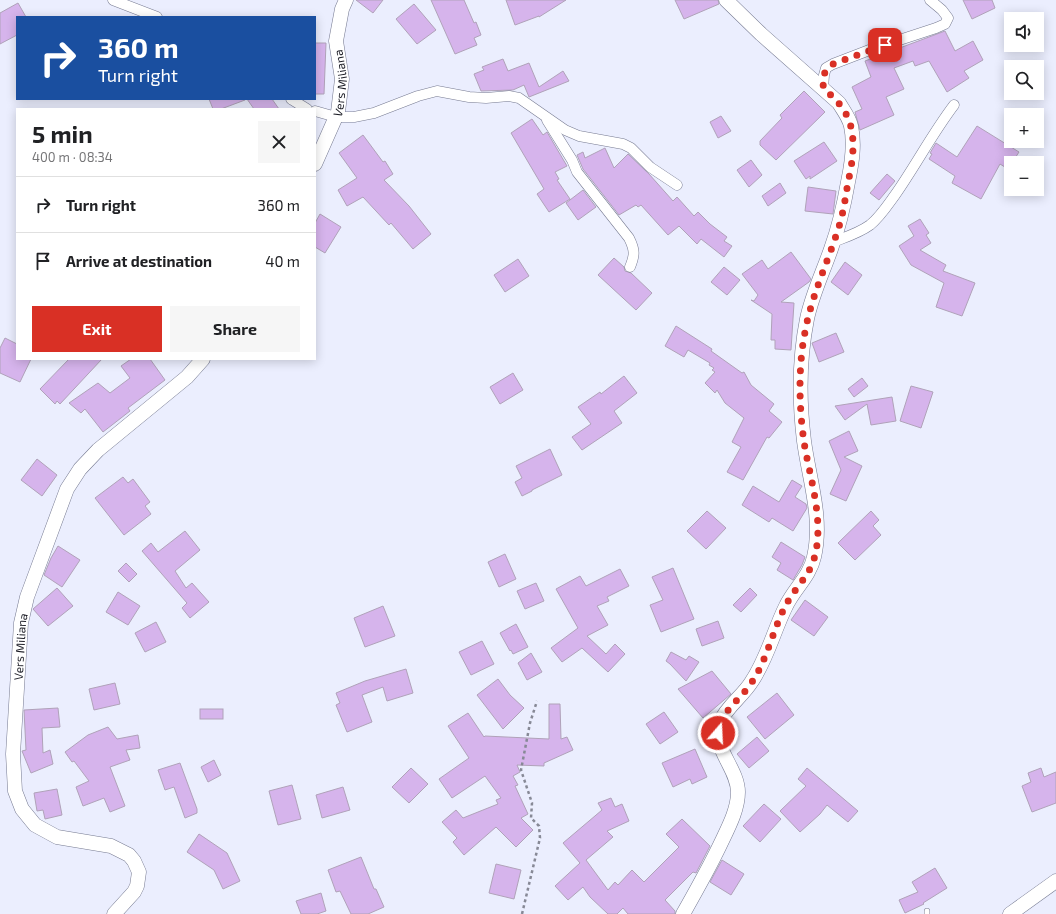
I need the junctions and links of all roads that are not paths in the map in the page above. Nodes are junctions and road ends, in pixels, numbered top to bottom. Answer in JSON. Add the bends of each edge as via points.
{"nodes":[{"id":1,"x":113,"y":0,"type":"edge"},
{"id":2,"x":346,"y":0,"type":"edge"},
{"id":3,"x":726,"y":0,"type":"edge"},
{"id":4,"x":930,"y":0,"type":"edge"},
{"id":5,"x":154,"y":16,"type":"edge"},
{"id":6,"x":823,"y":88,"type":"junction"},
{"id":7,"x":293,"y":100,"type":"edge"},
{"id":8,"x":954,"y":105,"type":"dead end"},
{"id":9,"x":305,"y":108,"type":"edge"},
{"id":10,"x":316,"y":111,"type":"edge"},
{"id":11,"x":545,"y":116,"type":"junction"},
{"id":12,"x":336,"y":117,"type":"junction"},
{"id":13,"x":316,"y":162,"type":"edge"},
{"id":14,"x":677,"y":185,"type":"dead end"},
{"id":15,"x":833,"y":242,"type":"junction"},
{"id":16,"x":630,"y":268,"type":"dead end"},
{"id":17,"x":202,"y":360,"type":"edge"},
{"id":18,"x":1056,"y":881,"type":"edge"},
{"id":19,"x":114,"y":914,"type":"edge"},
{"id":20,"x":684,"y":914,"type":"edge"},
{"id":21,"x":1010,"y":914,"type":"edge"}],
"edges":[{"from":1,"to":5,"type":"street"},
{"from":2,"to":12,"type":"main road","name":"Vers Miliana","via":[[336,41],[342,79]]},
{"from":3,"to":6,"type":"main road"},
{"from":4,"to":6,"type":"street","via":[[948,18],[945,24],[833,64],[826,68]]},
{"from":6,"to":15,"type":"main road","via":[[847,115],[851,125],[853,148],[841,219]]},
{"from":7,"to":9,"type":"street"},
{"from":8,"to":15,"type":"street","via":[[881,215],[858,232]]},
{"from":10,"to":12,"type":"street"},
{"from":11,"to":12,"type":"street","via":[[519,98],[469,97],[437,91],[374,113]]},
{"from":11,"to":14,"type":"street","via":[[579,136],[631,148],[650,167]]},
{"from":11,"to":16,"type":"street","via":[[577,172],[629,238],[634,248]]},
{"from":12,"to":13,"type":"main road","name":"Vers Miliana"},
{"from":15,"to":20,"type":"main road","via":[[807,316],[801,365],[800,392],[804,442],[815,501],[817,528],[814,560],[787,603],[758,672],[719,723],[720,745],[738,790],[737,802],[712,862]]},
{"from":17,"to":19,"type":"main road","name":"Vers Miliana","via":[[187,377],[98,450],[80,469],[67,489],[47,541],[27,597],[21,623],[14,754],[15,791],[22,809],[35,825],[48,833],[57,837],[111,846],[134,860],[139,872],[137,886]]},
{"from":18,"to":21,"type":"main road"}]}
